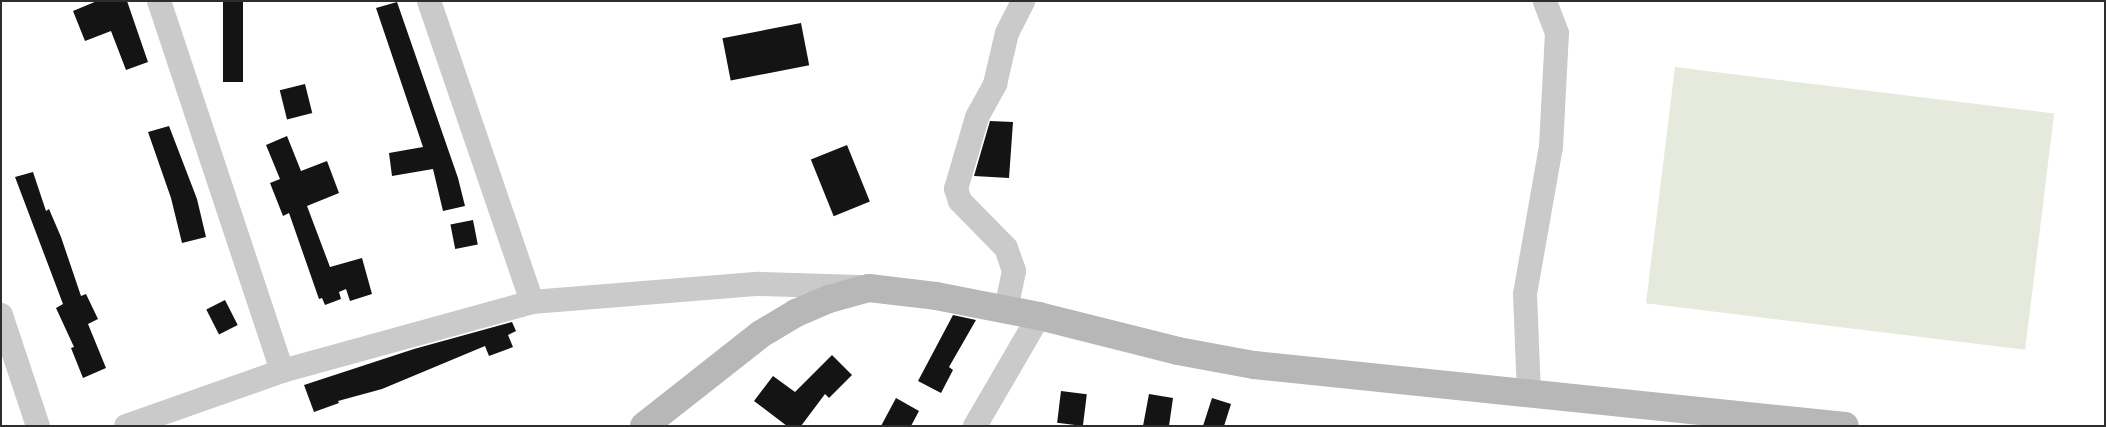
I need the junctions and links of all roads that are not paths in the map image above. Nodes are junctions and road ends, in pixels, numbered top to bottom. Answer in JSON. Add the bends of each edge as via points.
{"nodes":[{"id":1,"x":159,"y":1,"type":"edge"},
{"id":2,"x":429,"y":1,"type":"edge"},
{"id":3,"x":1024,"y":1,"type":"edge"},
{"id":4,"x":1545,"y":1,"type":"edge"},
{"id":5,"x":869,"y":288,"type":"junction"},
{"id":6,"x":532,"y":302,"type":"junction"},
{"id":7,"x":1006,"y":310,"type":"junction"},
{"id":8,"x":1,"y":315,"type":"edge"},
{"id":9,"x":1038,"y":316,"type":"junction"},
{"id":10,"x":282,"y":371,"type":"junction"},
{"id":11,"x":1529,"y":394,"type":"junction"},
{"id":12,"x":38,"y":426,"type":"edge"},
{"id":13,"x":126,"y":426,"type":"edge"},
{"id":14,"x":644,"y":426,"type":"edge"},
{"id":15,"x":975,"y":426,"type":"edge"},
{"id":16,"x":1845,"y":426,"type":"edge"}],
"edges":[{"from":1,"to":10,"type":"street"},
{"from":2,"to":6,"type":"street"},
{"from":3,"to":7,"type":"street","via":[[1007,33],[995,84],[977,117],[956,189],[960,200],[1006,248],[1014,271]]},
{"from":4,"to":11,"type":"street","via":[[1557,33],[1551,147],[1525,294]]},
{"from":5,"to":6,"type":"street","via":[[758,284]]},
{"from":5,"to":7,"type":"street"},
{"from":5,"to":14,"type":"street","via":[[829,299],[768,330],[692,385]]},
{"from":6,"to":10,"type":"street"},
{"from":7,"to":9,"type":"street"},
{"from":8,"to":12,"type":"street"},
{"from":9,"to":11,"type":"street","via":[[1254,365]]},
{"from":9,"to":15,"type":"street"},
{"from":10,"to":13,"type":"street"},
{"from":11,"to":16,"type":"street"}]}
